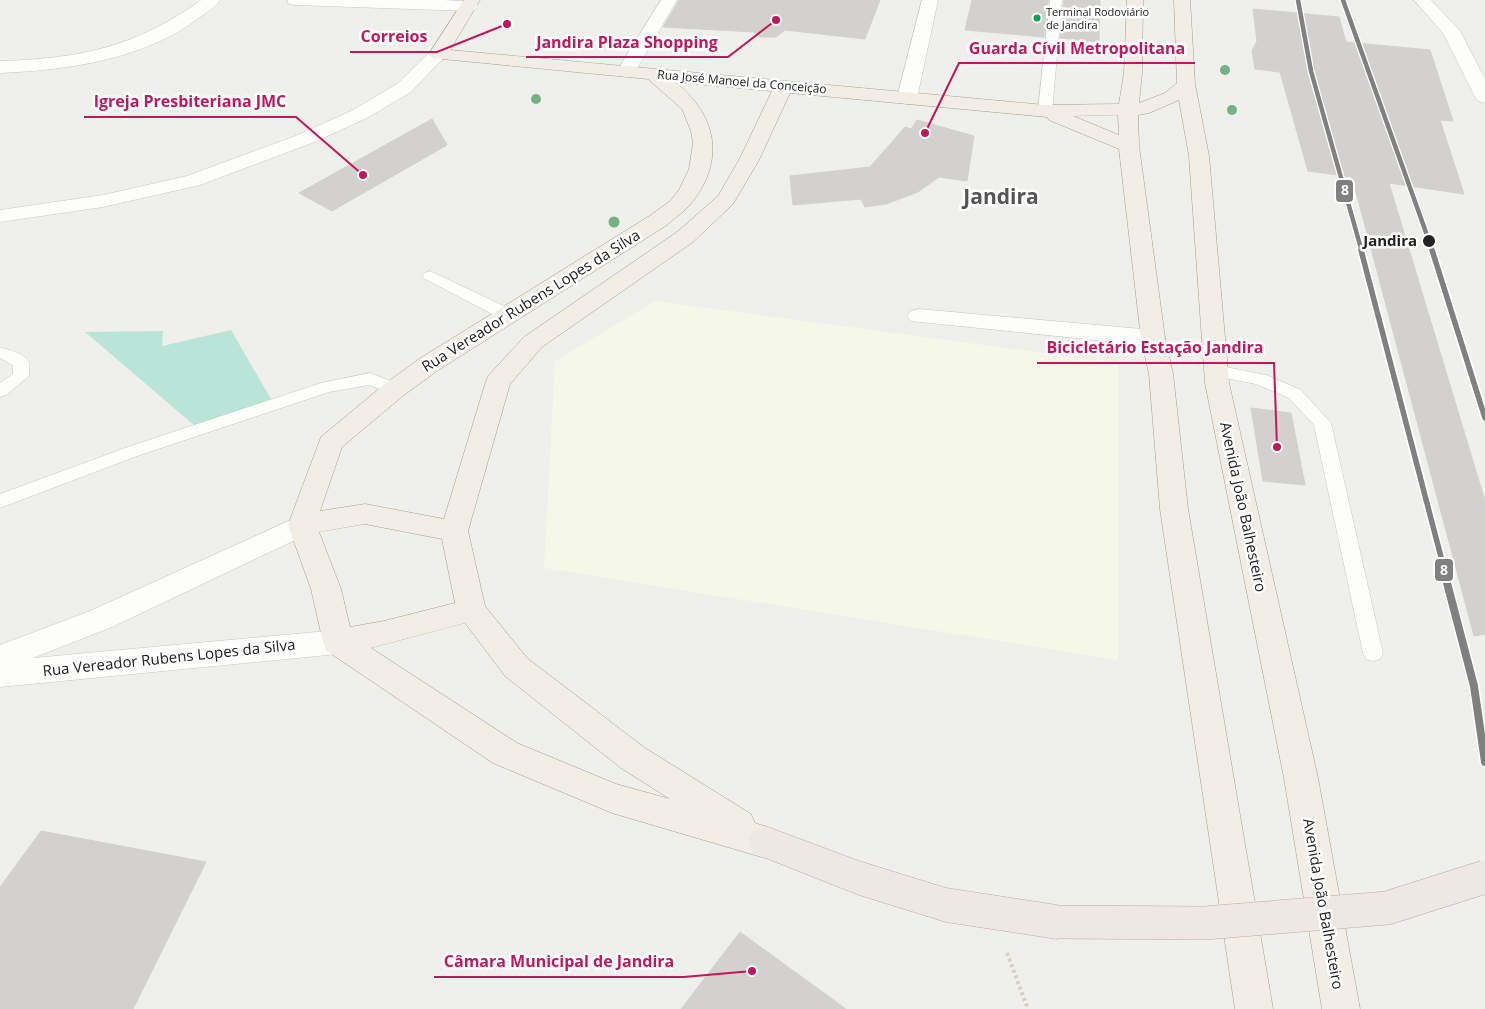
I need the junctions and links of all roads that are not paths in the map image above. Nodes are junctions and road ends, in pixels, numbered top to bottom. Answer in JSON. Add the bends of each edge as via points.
{"nodes":[{"id":1,"x":212,"y":0,"type":"edge"},
{"id":2,"x":295,"y":0,"type":"edge"},
{"id":3,"x":669,"y":0,"type":"edge"},
{"id":4,"x":930,"y":0,"type":"edge"},
{"id":5,"x":1056,"y":0,"type":"edge"},
{"id":6,"x":1135,"y":0,"type":"edge"},
{"id":7,"x":1182,"y":0,"type":"edge"},
{"id":8,"x":1422,"y":0,"type":"edge"},
{"id":9,"x":471,"y":3,"type":"edge"},
{"id":10,"x":438,"y":54,"type":"junction"},
{"id":11,"x":0,"y":67,"type":"edge"},
{"id":12,"x":626,"y":72,"type":"junction"},
{"id":13,"x":653,"y":74,"type":"junction"},
{"id":14,"x":1186,"y":84,"type":"junction"},
{"id":15,"x":784,"y":86,"type":"junction"},
{"id":16,"x":1485,"y":97,"type":"edge"},
{"id":17,"x":906,"y":98,"type":"junction"},
{"id":18,"x":1045,"y":111,"type":"junction"},
{"id":19,"x":1128,"y":111,"type":"junction"},
{"id":20,"x":1129,"y":146,"type":"junction"},
{"id":21,"x":0,"y":216,"type":"edge"},
{"id":22,"x":430,"y":276,"type":"dead end"},
{"id":23,"x":506,"y":314,"type":"junction"},
{"id":24,"x":919,"y":316,"type":"dead end"},
{"id":25,"x":1153,"y":338,"type":"junction"},
{"id":26,"x":0,"y":353,"type":"edge"},
{"id":27,"x":1216,"y":371,"type":"junction"},
{"id":28,"x":395,"y":389,"type":"junction"},
{"id":29,"x":0,"y":391,"type":"edge"},
{"id":30,"x":0,"y":502,"type":"edge"},
{"id":31,"x":302,"y":525,"type":"junction"},
{"id":32,"x":454,"y":531,"type":"junction"},
{"id":33,"x":471,"y":610,"type":"junction"},
{"id":34,"x":338,"y":642,"type":"junction"},
{"id":35,"x":1373,"y":653,"type":"dead end"},
{"id":36,"x":0,"y":658,"type":"edge"},
{"id":37,"x":0,"y":674,"type":"edge"},
{"id":38,"x":765,"y":842,"type":"junction"},
{"id":39,"x":1485,"y":877,"type":"edge"},
{"id":40,"x":1254,"y":1009,"type":"edge"},
{"id":41,"x":1341,"y":1009,"type":"edge"}],
"edges":[{"from":1,"to":11,"type":"street","via":[[176,26],[123,49],[31,66]]},
{"from":2,"to":9,"type":"street"},
{"from":3,"to":12,"type":"street"},
{"from":4,"to":17,"type":"street"},
{"from":5,"to":18,"type":"lane"},
{"from":6,"to":19,"type":"main road","via":[[1133,73]]},
{"from":7,"to":14,"type":"main road","name":"Avenida João Balhesteiro"},
{"from":8,"to":16,"type":"street","via":[[1451,31]]},
{"from":9,"to":10,"type":"main road"},
{"from":10,"to":12,"type":"main road","name":"Rua José Manoel da Conceição"},
{"from":10,"to":21,"type":"street","via":[[404,88],[360,114],[305,139],[193,181],[103,201]]},
{"from":12,"to":13,"type":"main road","name":"Rua José Manoel da Conceição"},
{"from":13,"to":15,"type":"main road","name":"Rua José Manoel da Conceição"},
{"from":13,"to":23,"type":"main road","name":"Rua Vereador Rubens Lopes da Silva","via":[[689,105],[699,122],[702,162],[680,202],[659,220]]},
{"from":14,"to":19,"type":"main road","name":"Rua José Manoel da Conceição","via":[[1172,97]]},
{"from":14,"to":27,"type":"main road","name":"Avenida João Balhesteiro","via":[[1199,156]]},
{"from":15,"to":17,"type":"main road","name":"Rua José Manoel da Conceição"},
{"from":15,"to":32,"type":"main road","name":"Rua Vereador Rubens Lopes da Silva","via":[[726,200],[685,237],[533,342],[498,381]]},
{"from":17,"to":18,"type":"main road","name":"Rua José Manoel da Conceição"},
{"from":18,"to":19,"type":"main road","name":"Rua José Manoel da Conceição"},
{"from":18,"to":20,"type":"main road","name":"Rua José Manoel da Conceição"},
{"from":19,"to":20,"type":"main road"},
{"from":20,"to":25,"type":"main road"},
{"from":22,"to":23,"type":"lane"},
{"from":23,"to":28,"type":"main road","name":"Rua Vereador Rubens Lopes da Silva"},
{"from":24,"to":25,"type":"street"},
{"from":25,"to":40,"type":"main road","via":[[1161,374],[1174,509]]},
{"from":26,"to":29,"type":"lane","via":[[21,363],[21,376]]},
{"from":27,"to":35,"type":"lane","via":[[1260,379],[1296,394],[1322,424]]},
{"from":27,"to":41,"type":"main road","name":"Avenida João Balhesteiro","via":[[1300,778]]},
{"from":28,"to":30,"type":"lane","via":[[370,379],[327,387],[131,452]]},
{"from":28,"to":31,"type":"main road","name":"Rua Vereador Rubens Lopes da Silva","via":[[330,443]]},
{"from":31,"to":32,"type":"main road","name":"Rua Vereador Rubens Lopes da Silva","via":[[365,514]]},
{"from":31,"to":34,"type":"main road","via":[[326,589]]},
{"from":31,"to":36,"type":"street","name":"Rua Vereador Rubens Lopes da Silva","via":[[101,619]]},
{"from":32,"to":33,"type":"main road","name":"Rua Vereador Rubens Lopes da Silva"},
{"from":33,"to":34,"type":"main road","name":"Rua Vereador Rubens Lopes da Silva"},
{"from":33,"to":38,"type":"main road","name":"Rua Vereador Rubens Lopes da Silva","via":[[516,667],[559,701],[633,758]]},
{"from":34,"to":37,"type":"street","name":"Rua Vereador Rubens Lopes da Silva"},
{"from":34,"to":38,"type":"main road","name":"Rua Vereador Rubens Lopes da Silva","via":[[505,753],[612,798]]},
{"from":38,"to":39,"type":"highway","name":"Rua Vereador Rubens Lopes da Silva","bridge":true,"via":[[859,878],[937,902],[1057,922],[1205,923],[1387,908]]}]}
